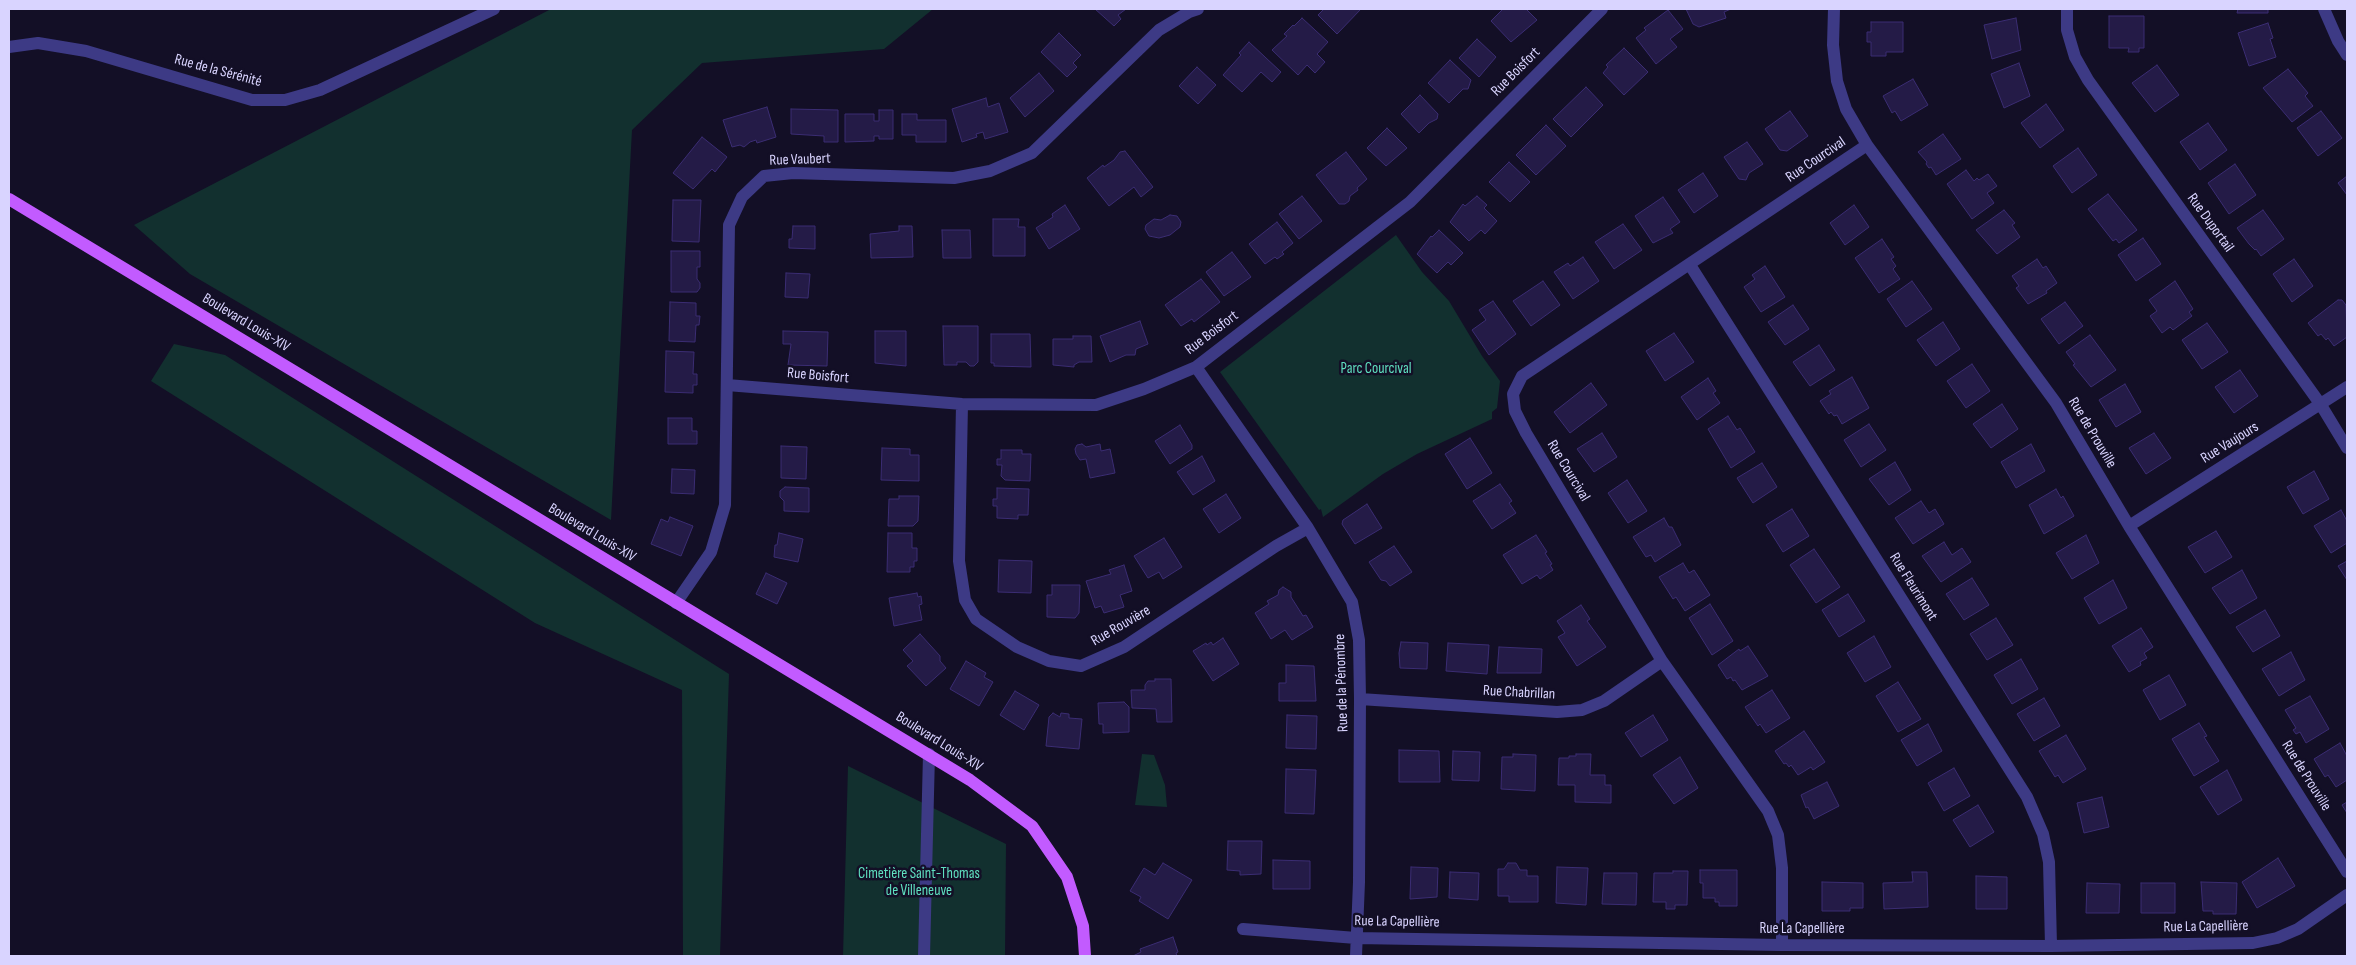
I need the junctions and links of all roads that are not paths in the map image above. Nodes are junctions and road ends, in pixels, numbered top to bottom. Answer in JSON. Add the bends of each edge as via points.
{"nodes":[{"id":1,"x":494,"y":9,"type":"edge"},
{"id":2,"x":1198,"y":9,"type":"edge"},
{"id":3,"x":1602,"y":9,"type":"edge"},
{"id":4,"x":1834,"y":9,"type":"edge"},
{"id":5,"x":2067,"y":9,"type":"edge"},
{"id":6,"x":2324,"y":9,"type":"edge"},
{"id":7,"x":9,"y":48,"type":"edge"},
{"id":8,"x":2347,"y":55,"type":"edge"},
{"id":9,"x":1867,"y":145,"type":"junction"},
{"id":10,"x":9,"y":199,"type":"edge"},
{"id":11,"x":1690,"y":265,"type":"junction"},
{"id":12,"x":1196,"y":367,"type":"junction"},
{"id":13,"x":727,"y":385,"type":"junction"},
{"id":14,"x":2347,"y":386,"type":"edge"},
{"id":15,"x":962,"y":404,"type":"junction"},
{"id":16,"x":2321,"y":405,"type":"junction"},
{"id":17,"x":2347,"y":448,"type":"edge"},
{"id":18,"x":2129,"y":526,"type":"junction"},
{"id":19,"x":1308,"y":528,"type":"junction"},
{"id":20,"x":676,"y":602,"type":"junction"},
{"id":21,"x":1662,"y":661,"type":"junction"},
{"id":22,"x":1360,"y":699,"type":"junction"},
{"id":23,"x":929,"y":754,"type":"junction"},
{"id":24,"x":2347,"y":872,"type":"edge"},
{"id":25,"x":2347,"y":895,"type":"edge"},
{"id":26,"x":1243,"y":929,"type":"dead end"},
{"id":27,"x":1356,"y":938,"type":"junction"},
{"id":28,"x":1782,"y":945,"type":"junction"},
{"id":29,"x":2051,"y":946,"type":"junction"},
{"id":30,"x":924,"y":956,"type":"edge"},
{"id":31,"x":1085,"y":956,"type":"edge"},
{"id":32,"x":1356,"y":956,"type":"edge"}],
"edges":[{"from":1,"to":7,"type":"street","name":"Rue de la Sérénité","via":[[320,90],[286,100],[252,100],[86,51],[38,42]]},
{"from":2,"to":13,"type":"street","name":"Rue Vaubert","via":[[1159,30],[1032,153],[990,170],[954,178],[793,173],[764,176],[742,197],[730,225]]},
{"from":3,"to":12,"type":"street","name":"Rue Boisfort","via":[[1410,202]]},
{"from":4,"to":9,"type":"street","name":"Rue de Prouville","via":[[1837,81],[1846,109]]},
{"from":5,"to":16,"type":"street","name":"Rue Duportail","via":[[2067,30],[2075,57],[2088,80]]},
{"from":6,"to":8,"type":"street"},
{"from":9,"to":11,"type":"street","name":"Rue Courcival"},
{"from":9,"to":18,"type":"street","name":"Rue de Prouville","via":[[2056,404]]},
{"from":10,"to":20,"type":"main road","name":"Boulevard Louis-XIV"},
{"from":11,"to":21,"type":"street","name":"Rue Courcival","via":[[1522,376],[1513,394],[1516,411],[1526,433]]},
{"from":11,"to":29,"type":"street","name":"Rue Fleurimont","via":[[2027,797],[2043,834],[2049,862]]},
{"from":12,"to":15,"type":"street","name":"Rue Boisfort","via":[[1096,405]]},
{"from":12,"to":19,"type":"street","name":"Rue de la Pénombre"},
{"from":13,"to":15,"type":"street","name":"Rue Boisfort"},
{"from":13,"to":20,"type":"street","name":"Rue Vaubert","via":[[725,505],[711,552]]},
{"from":14,"to":16,"type":"street","name":"Rue Vaujours"},
{"from":15,"to":19,"type":"street","name":"Rue Rouvière","via":[[959,561],[965,600],[976,620],[1017,647],[1049,661],[1081,666],[1124,647]]},
{"from":16,"to":17,"type":"street","name":"Rue Duportail"},
{"from":16,"to":18,"type":"street","name":"Rue Vaujours"},
{"from":18,"to":24,"type":"street","name":"Rue de Prouville"},
{"from":19,"to":22,"type":"street","name":"Rue de la Pénombre","via":[[1352,602],[1359,640]]},
{"from":20,"to":23,"type":"main road","name":"Boulevard Louis-XIV"},
{"from":21,"to":22,"type":"street","name":"Rue Chabrillan","via":[[1604,702],[1582,710],[1557,712]]},
{"from":21,"to":28,"type":"street","name":"Rue Courcival","via":[[1768,811],[1778,835],[1782,868]]},
{"from":22,"to":27,"type":"street","name":"Rue de la Pénombre"},
{"from":23,"to":30,"type":"street"},
{"from":23,"to":31,"type":"main road","name":"Boulevard Louis-XIV","via":[[1032,826],[1067,877],[1083,926]]},
{"from":25,"to":29,"type":"street","name":"Rue La Capellière","via":[[2298,929],[2253,943]]},
{"from":26,"to":27,"type":"street","name":"Rue La Capellière"},
{"from":27,"to":28,"type":"street","name":"Rue La Capellière"},
{"from":27,"to":32,"type":"street","name":"Rue de la Pénombre"},
{"from":28,"to":29,"type":"street","name":"Rue La Capellière"}]}
